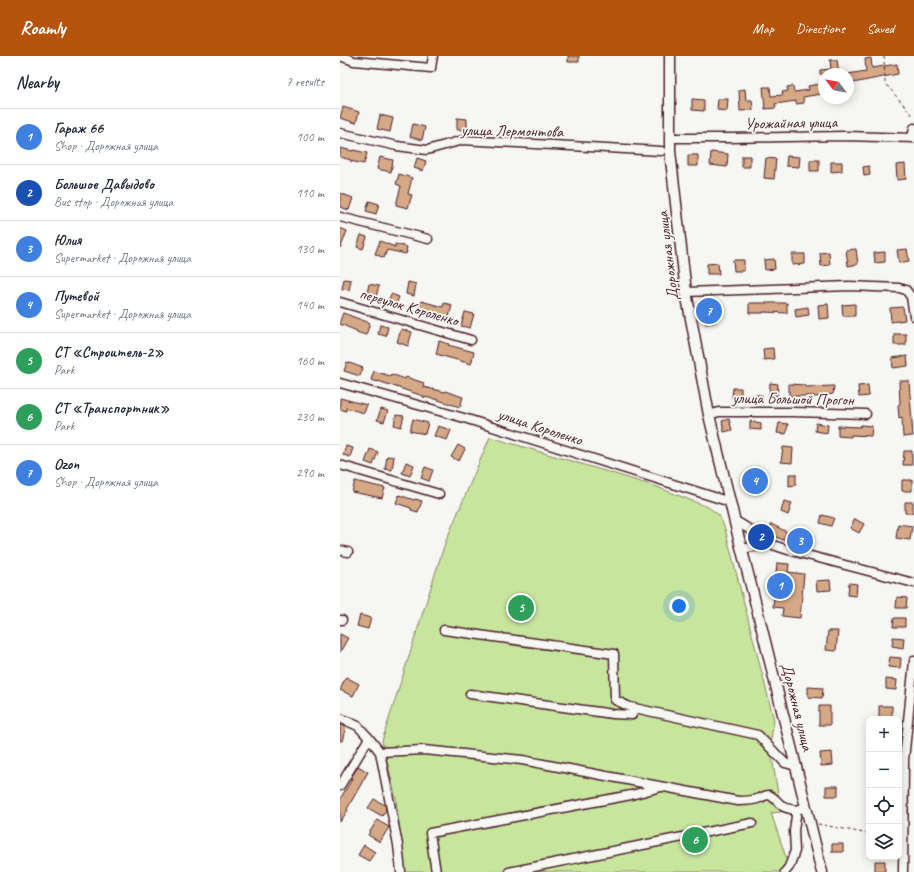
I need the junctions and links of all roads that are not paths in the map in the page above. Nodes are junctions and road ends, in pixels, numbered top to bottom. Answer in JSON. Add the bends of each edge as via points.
{"nodes":[{"id":1,"x":340,"y":56,"type":"edge"},
{"id":2,"x":434,"y":56,"type":"edge"},
{"id":3,"x":670,"y":56,"type":"edge"},
{"id":4,"x":914,"y":128,"type":"edge"},
{"id":5,"x":340,"y":133,"type":"edge"},
{"id":6,"x":670,"y":138,"type":"junction"},
{"id":7,"x":913,"y":138,"type":"edge"},
{"id":8,"x":661,"y":151,"type":"dead end"},
{"id":9,"x":340,"y":217,"type":"edge"},
{"id":10,"x":428,"y":239,"type":"dead end"},
{"id":11,"x":686,"y":292,"type":"junction"},
{"id":12,"x":340,"y":302,"type":"edge"},
{"id":13,"x":914,"y":316,"type":"edge"},
{"id":14,"x":471,"y":340,"type":"dead end"},
{"id":15,"x":340,"y":383,"type":"edge"},
{"id":16,"x":866,"y":414,"type":"dead end"},
{"id":17,"x":709,"y":415,"type":"junction"},
{"id":18,"x":340,"y":465,"type":"edge"},
{"id":19,"x":439,"y":494,"type":"dead end"},
{"id":20,"x":730,"y":502,"type":"junction"},
{"id":21,"x":734,"y":520,"type":"junction"},
{"id":22,"x":770,"y":544,"type":"junction"},
{"id":23,"x":742,"y":549,"type":"junction"},
{"id":24,"x":914,"y":583,"type":"edge"},
{"id":25,"x":444,"y":630,"type":"dead end"},
{"id":26,"x":914,"y":661,"type":"edge"},
{"id":27,"x":470,"y":694,"type":"dead end"},
{"id":28,"x":635,"y":708,"type":"junction"},
{"id":29,"x":340,"y":718,"type":"edge"},
{"id":30,"x":369,"y":738,"type":"junction"},
{"id":31,"x":380,"y":752,"type":"junction"},
{"id":32,"x":796,"y":766,"type":"junction"},
{"id":33,"x":340,"y":786,"type":"edge"},
{"id":34,"x":663,"y":787,"type":"junction"},
{"id":35,"x":801,"y":808,"type":"junction"},
{"id":36,"x":752,"y":823,"type":"dead end"},
{"id":37,"x":401,"y":872,"type":"edge"},
{"id":38,"x":436,"y":872,"type":"edge"},
{"id":39,"x":509,"y":872,"type":"edge"},
{"id":40,"x":785,"y":872,"type":"edge"},
{"id":41,"x":822,"y":872,"type":"edge"},
{"id":42,"x":903,"y":872,"type":"edge"}],
"edges":[{"from":1,"to":2,"type":"street","via":[[354,61],[431,68]]},
{"from":3,"to":6,"type":"main road","name":"Дорожная улица"},
{"from":4,"to":7,"type":"street","name":"Урожайная улица"},
{"from":5,"to":8,"type":"street","name":"улица Лермонтова","via":[[427,150],[463,140]]},
{"from":6,"to":7,"type":"street","name":"Урожайная улица"},
{"from":6,"to":11,"type":"main road","name":"Дорожная улица"},
{"from":9,"to":10,"type":"street"},
{"from":11,"to":13,"type":"street","name":"Дорожная улица","via":[[849,286],[899,288],[906,290],[911,297]]},
{"from":11,"to":17,"type":"main road","name":"Дорожная улица"},
{"from":12,"to":14,"type":"street","name":"переулок Короленко"},
{"from":15,"to":20,"type":"street","name":"улица Короленко","via":[[464,418]]},
{"from":16,"to":17,"type":"street","name":"улица Большой Прогон","via":[[719,412]]},
{"from":17,"to":20,"type":"main road","name":"Дорожная улица"},
{"from":18,"to":19,"type":"street"},
{"from":20,"to":21,"type":"main road","name":"Дорожная улица"},
{"from":21,"to":22,"type":"street"},
{"from":21,"to":23,"type":"main road","name":"Дорожная улица"},
{"from":22,"to":23,"type":"street"},
{"from":22,"to":24,"type":"street"},
{"from":23,"to":32,"type":"main road","name":"Дорожная улица"},
{"from":25,"to":28,"type":"street","via":[[614,654],[615,700]]},
{"from":26,"to":42,"type":"street","via":[[904,760]]},
{"from":27,"to":28,"type":"street","via":[[613,714],[632,715]]},
{"from":28,"to":32,"type":"street","via":[[758,735],[785,763]]},
{"from":29,"to":30,"type":"street","via":[[358,726]]},
{"from":30,"to":31,"type":"street"},
{"from":30,"to":33,"type":"street"},
{"from":31,"to":34,"type":"street","via":[[424,750],[522,760]]},
{"from":31,"to":37,"type":"street"},
{"from":32,"to":35,"type":"main road","name":"Дорожная улица"},
{"from":34,"to":35,"type":"street","via":[[738,801],[750,801],[766,795],[784,807]]},
{"from":34,"to":38,"type":"street","via":[[430,833]]},
{"from":35,"to":40,"type":"street","via":[[796,816],[795,851],[790,867]]},
{"from":35,"to":41,"type":"main road","name":"Дорожная улица","via":[[810,823]]},
{"from":36,"to":39,"type":"street"}]}
